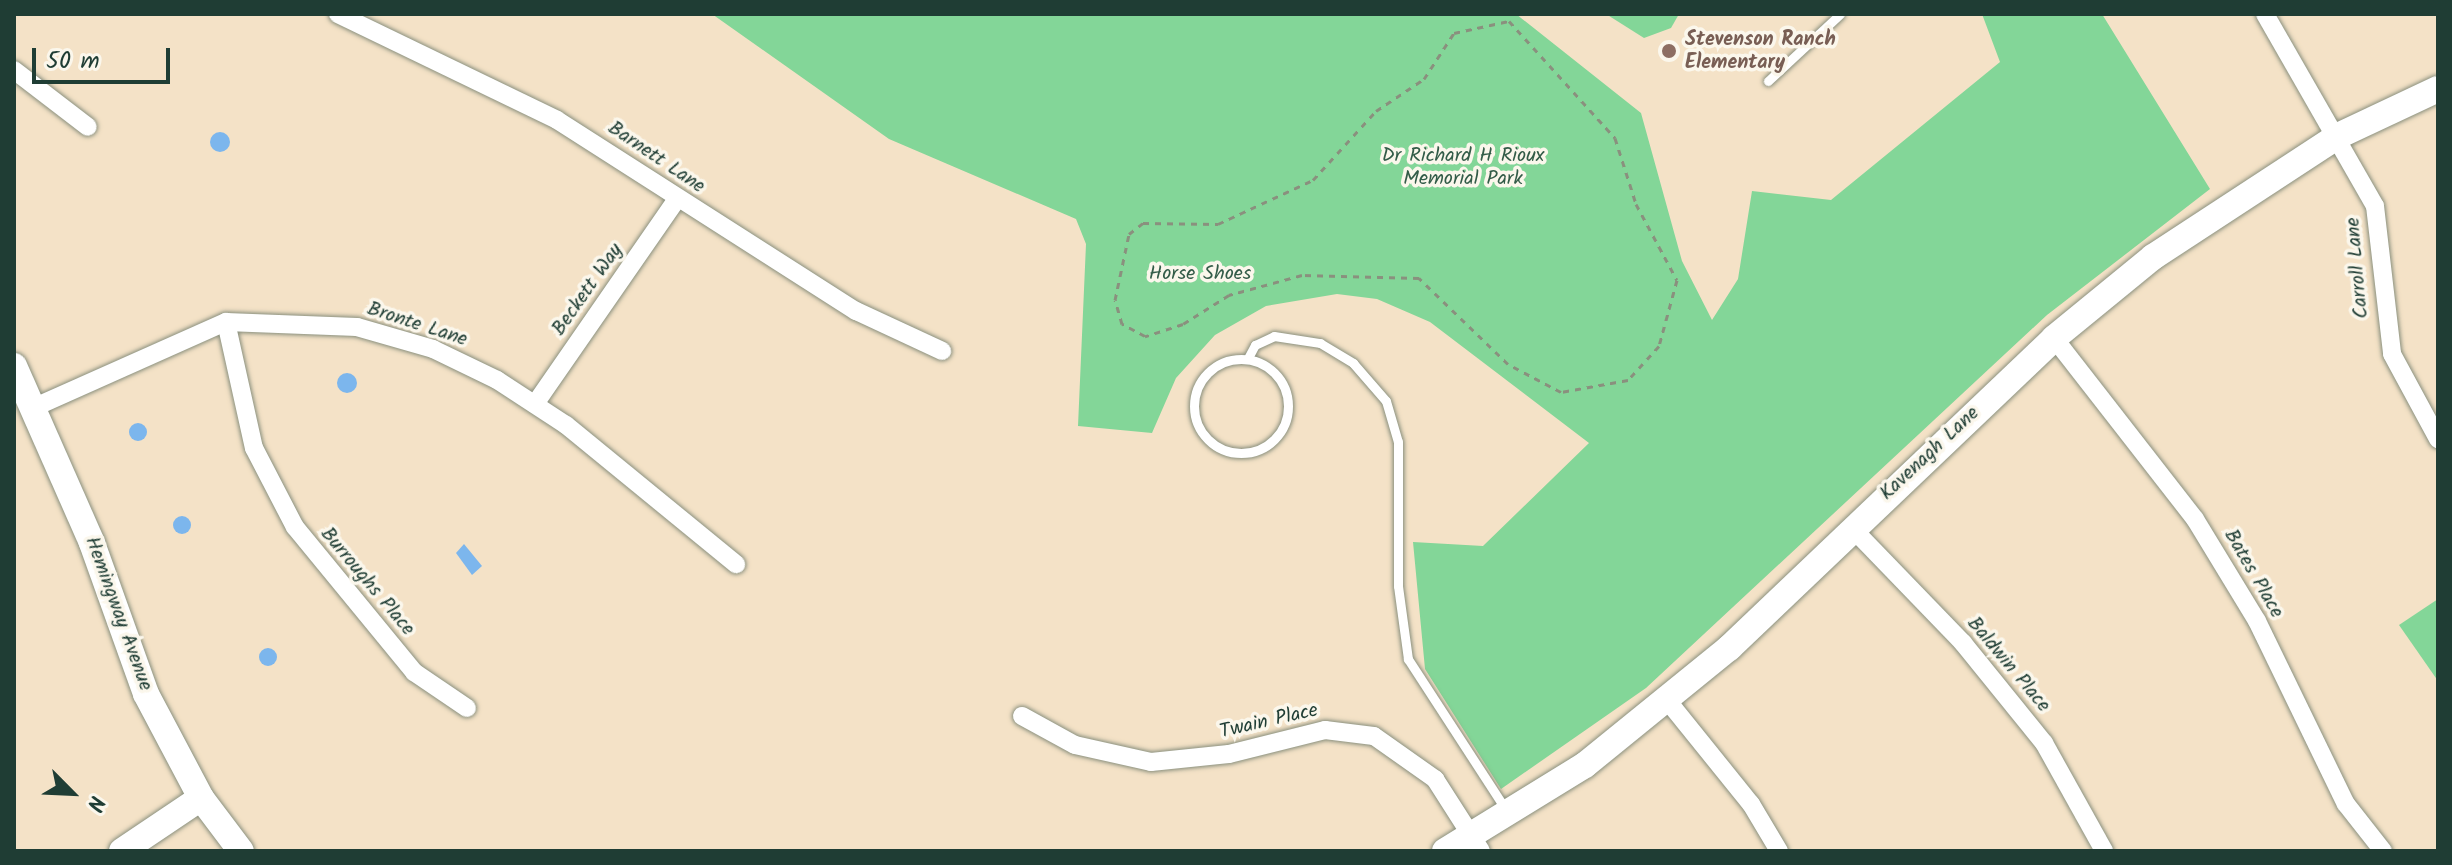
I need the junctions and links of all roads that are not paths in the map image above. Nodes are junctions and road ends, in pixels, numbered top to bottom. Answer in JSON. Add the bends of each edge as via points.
{"nodes":[{"id":1,"x":338,"y":14,"type":"edge"},
{"id":2,"x":1840,"y":14,"type":"edge"},
{"id":3,"x":2265,"y":14,"type":"edge"},
{"id":4,"x":14,"y":70,"type":"edge"},
{"id":5,"x":1768,"y":81,"type":"dead end"},
{"id":6,"x":2438,"y":89,"type":"edge"},
{"id":7,"x":88,"y":127,"type":"dead end"},
{"id":8,"x":2338,"y":136,"type":"junction"},
{"id":9,"x":676,"y":200,"type":"junction"},
{"id":10,"x":226,"y":322,"type":"junction"},
{"id":11,"x":2054,"y":338,"type":"junction"},
{"id":12,"x":942,"y":351,"type":"dead end"},
{"id":13,"x":1248,"y":358,"type":"junction"},
{"id":14,"x":14,"y":366,"type":"edge"},
{"id":15,"x":535,"y":404,"type":"junction"},
{"id":16,"x":37,"y":406,"type":"junction"},
{"id":17,"x":2438,"y":439,"type":"edge"},
{"id":18,"x":1852,"y":528,"type":"junction"},
{"id":19,"x":736,"y":564,"type":"dead end"},
{"id":20,"x":1667,"y":700,"type":"junction"},
{"id":21,"x":467,"y":708,"type":"dead end"},
{"id":22,"x":1022,"y":716,"type":"dead end"},
{"id":23,"x":201,"y":798,"type":"junction"},
{"id":24,"x":1508,"y":813,"type":"junction"},
{"id":25,"x":1476,"y":843,"type":"edge"},
{"id":26,"x":122,"y":851,"type":"edge"},
{"id":27,"x":241,"y":851,"type":"edge"},
{"id":28,"x":1445,"y":851,"type":"edge"},
{"id":29,"x":1779,"y":851,"type":"edge"},
{"id":30,"x":2104,"y":851,"type":"edge"},
{"id":31,"x":2383,"y":851,"type":"edge"}],
"edges":[{"from":1,"to":9,"type":"street","name":"Barnett Lane","via":[[557,120]]},
{"from":2,"to":5,"type":"lane"},
{"from":3,"to":8,"type":"street","name":"Carroll Lane"},
{"from":4,"to":7,"type":"street"},
{"from":6,"to":8,"type":"main road","name":"Kavenagh Lane"},
{"from":8,"to":11,"type":"main road","name":"Kavenagh Lane","via":[[2153,257]]},
{"from":8,"to":17,"type":"street","name":"Carroll Lane","via":[[2375,206],[2392,354]]},
{"from":9,"to":12,"type":"street","name":"Barnett Lane","via":[[856,311]]},
{"from":9,"to":15,"type":"street","name":"Beckett Way"},
{"from":10,"to":15,"type":"street","name":"Bronte Lane","via":[[323,321],[393,336],[465,362]]},
{"from":10,"to":16,"type":"street","name":"Bronte Lane"},
{"from":10,"to":21,"type":"street","name":"Burroughs Place","via":[[254,448],[295,527],[414,672]]},
{"from":11,"to":18,"type":"main road","name":"Kavenagh Lane"},
{"from":11,"to":31,"type":"street","name":"Bates Place","via":[[2195,519],[2257,621],[2346,804]]},
{"from":13,"to":13,"type":"lane","via":[[1227,360],[1196,389],[1199,430],[1233,454],[1255,452],[1286,424],[1282,382]]},
{"from":13,"to":24,"type":"lane","via":[[1255,345],[1274,336],[1320,343],[1353,363],[1386,401],[1398,442],[1398,586],[1408,659]]},
{"from":14,"to":16,"type":"main road","name":"Hemingway Avenue"},
{"from":15,"to":19,"type":"street","name":"Bronte Lane"},
{"from":16,"to":23,"type":"main road","name":"Hemingway Avenue","via":[[146,694]]},
{"from":18,"to":20,"type":"main road","name":"Kavenagh Lane"},
{"from":18,"to":30,"type":"street","name":"Baldwin Place","via":[[1963,643],[2044,743]]},
{"from":20,"to":24,"type":"main road","name":"Kavenagh Lane"},
{"from":20,"to":29,"type":"street","via":[[1751,804]]},
{"from":22,"to":25,"type":"street","name":"Twain Place","via":[[1075,745],[1151,762],[1229,754],[1325,730],[1374,736],[1418,760]]},
{"from":23,"to":26,"type":"main road"},
{"from":23,"to":27,"type":"main road","name":"Hemingway Avenue"},
{"from":24,"to":25,"type":"main road","name":"Kavenagh Lane"},
{"from":25,"to":28,"type":"main road","name":"Kavenagh Lane"}]}
